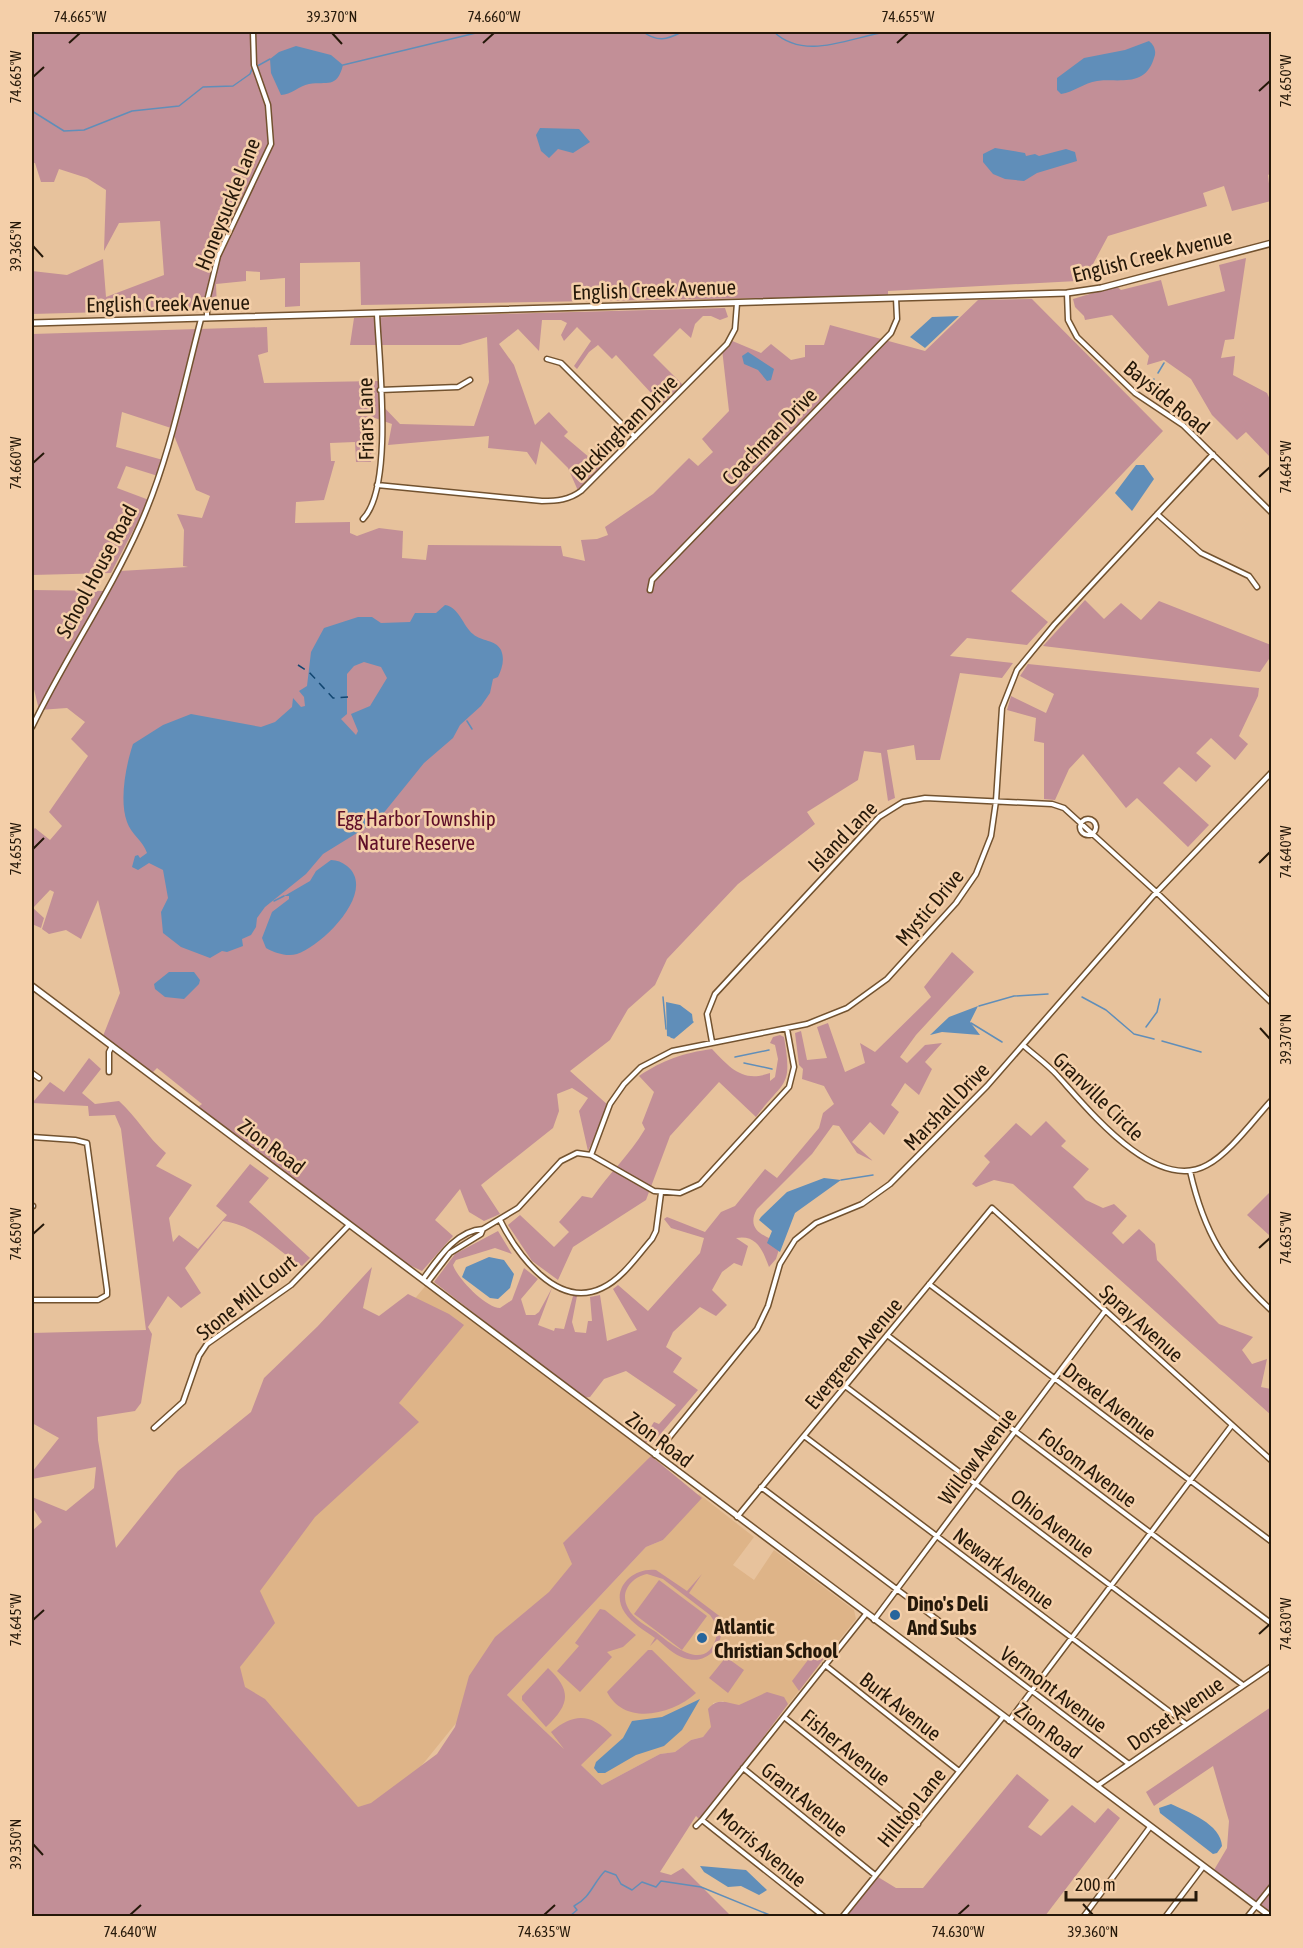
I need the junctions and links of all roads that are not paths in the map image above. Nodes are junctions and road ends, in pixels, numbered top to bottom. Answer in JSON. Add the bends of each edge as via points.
{"nodes":[{"id":1,"x":253,"y":32,"type":"edge"},
{"id":2,"x":1272,"y":243,"type":"edge"},
{"id":3,"x":1067,"y":293,"type":"junction"},
{"id":4,"x":896,"y":298,"type":"junction"},
{"id":5,"x":737,"y":303,"type":"junction"},
{"id":6,"x":377,"y":314,"type":"junction"},
{"id":7,"x":204,"y":319,"type":"junction"},
{"id":8,"x":32,"y":323,"type":"edge"},
{"id":9,"x":547,"y":359,"type":"dead end"},
{"id":10,"x":470,"y":380,"type":"dead end"},
{"id":11,"x":380,"y":390,"type":"junction"},
{"id":12,"x":635,"y":437,"type":"junction"},
{"id":13,"x":1213,"y":454,"type":"junction"},
{"id":14,"x":377,"y":485,"type":"junction"},
{"id":15,"x":1272,"y":513,"type":"edge"},
{"id":16,"x":1157,"y":514,"type":"junction"},
{"id":17,"x":363,"y":519,"type":"dead end"},
{"id":18,"x":1257,"y":587,"type":"dead end"},
{"id":19,"x":650,"y":590,"type":"dead end"},
{"id":20,"x":32,"y":727,"type":"edge"},
{"id":21,"x":1272,"y":772,"type":"edge"},
{"id":22,"x":996,"y":801,"type":"junction"},
{"id":23,"x":1082,"y":822,"type":"junction"},
{"id":24,"x":1093,"y":833,"type":"junction"},
{"id":25,"x":1157,"y":892,"type":"junction"},
{"id":26,"x":32,"y":987,"type":"edge"},
{"id":27,"x":1272,"y":1003,"type":"edge"},
{"id":28,"x":787,"y":1029,"type":"junction"},
{"id":29,"x":712,"y":1042,"type":"junction"},
{"id":30,"x":1023,"y":1045,"type":"junction"},
{"id":31,"x":112,"y":1047,"type":"junction"},
{"id":32,"x":32,"y":1072,"type":"edge"},
{"id":33,"x":109,"y":1072,"type":"dead end"},
{"id":34,"x":39,"y":1078,"type":"dead end"},
{"id":35,"x":1272,"y":1100,"type":"edge"},
{"id":36,"x":32,"y":1137,"type":"edge"},
{"id":37,"x":591,"y":1155,"type":"junction"},
{"id":38,"x":1190,"y":1171,"type":"junction"},
{"id":39,"x":661,"y":1193,"type":"junction"},
{"id":40,"x":992,"y":1208,"type":"joint"},
{"id":41,"x":500,"y":1220,"type":"junction"},
{"id":42,"x":349,"y":1225,"type":"junction"},
{"id":43,"x":424,"y":1282,"type":"junction"},
{"id":44,"x":929,"y":1284,"type":"junction"},
{"id":45,"x":32,"y":1300,"type":"edge"},
{"id":46,"x":1105,"y":1311,"type":"junction"},
{"id":47,"x":1272,"y":1311,"type":"edge"},
{"id":48,"x":887,"y":1335,"type":"junction"},
{"id":49,"x":1055,"y":1378,"type":"junction"},
{"id":50,"x":845,"y":1386,"type":"junction"},
{"id":51,"x":1232,"y":1425,"type":"junction"},
{"id":52,"x":154,"y":1428,"type":"dead end"},
{"id":53,"x":1015,"y":1431,"type":"junction"},
{"id":54,"x":804,"y":1436,"type":"junction"},
{"id":55,"x":654,"y":1455,"type":"junction"},
{"id":56,"x":1272,"y":1461,"type":"edge"},
{"id":57,"x":1191,"y":1482,"type":"junction"},
{"id":58,"x":976,"y":1484,"type":"junction"},
{"id":59,"x":761,"y":1487,"type":"junction"},
{"id":60,"x":737,"y":1517,"type":"junction"},
{"id":61,"x":1151,"y":1533,"type":"junction"},
{"id":62,"x":936,"y":1536,"type":"junction"},
{"id":63,"x":1272,"y":1542,"type":"edge"},
{"id":64,"x":1111,"y":1585,"type":"junction"},
{"id":65,"x":896,"y":1589,"type":"junction"},
{"id":66,"x":866,"y":1614,"type":"junction"},
{"id":67,"x":874,"y":1620,"type":"junction"},
{"id":68,"x":1272,"y":1624,"type":"edge"},
{"id":69,"x":1072,"y":1638,"type":"junction"},
{"id":70,"x":825,"y":1665,"type":"junction"},
{"id":71,"x":1272,"y":1666,"type":"edge"},
{"id":72,"x":1243,"y":1685,"type":"junction"},
{"id":73,"x":1032,"y":1691,"type":"junction"},
{"id":74,"x":1003,"y":1716,"type":"junction"},
{"id":75,"x":784,"y":1717,"type":"junction"},
{"id":76,"x":1009,"y":1721,"type":"junction"},
{"id":77,"x":1186,"y":1724,"type":"junction"},
{"id":78,"x":1129,"y":1764,"type":"junction"},
{"id":79,"x":743,"y":1768,"type":"junction"},
{"id":80,"x":959,"y":1771,"type":"junction"},
{"id":81,"x":1096,"y":1786,"type":"junction"},
{"id":82,"x":702,"y":1820,"type":"junction"},
{"id":83,"x":918,"y":1824,"type":"junction"},
{"id":84,"x":696,"y":1826,"type":"dead end"},
{"id":85,"x":1150,"y":1827,"type":"junction"},
{"id":86,"x":1203,"y":1867,"type":"junction"},
{"id":87,"x":875,"y":1875,"type":"junction"},
{"id":88,"x":1272,"y":1886,"type":"edge"},
{"id":89,"x":1256,"y":1906,"type":"junction"},
{"id":90,"x":823,"y":1917,"type":"edge"},
{"id":91,"x":843,"y":1917,"type":"edge"},
{"id":92,"x":1084,"y":1917,"type":"edge"},
{"id":93,"x":1166,"y":1917,"type":"edge"},
{"id":94,"x":1248,"y":1917,"type":"edge"},
{"id":95,"x":1269,"y":1917,"type":"edge"}],
"edges":[{"from":1,"to":7,"type":"street","name":"Honeysuckle Lane","via":[[254,67],[269,111],[271,144],[218,256]]},
{"from":2,"to":3,"type":"street","name":"English Creek Avenue","via":[[1101,288]]},
{"from":3,"to":4,"type":"street","name":"English Creek Avenue"},
{"from":3,"to":13,"type":"street","name":"Bayside Road","via":[[1068,320],[1077,337],[1135,393],[1177,420]]},
{"from":4,"to":5,"type":"street","name":"English Creek Avenue"},
{"from":4,"to":19,"type":"street","name":"Coachman Drive","via":[[897,319],[891,333],[652,579]]},
{"from":5,"to":6,"type":"street","name":"English Creek Avenue"},
{"from":5,"to":12,"type":"street","name":"Buckingham Drive","via":[[735,329],[727,344]]},
{"from":6,"to":7,"type":"street","name":"English Creek Avenue"},
{"from":6,"to":11,"type":"street","name":"Friars Lane"},
{"from":7,"to":8,"type":"street","name":"English Creek Avenue"},
{"from":7,"to":20,"type":"street","name":"School House Road","via":[[141,524]]},
{"from":9,"to":12,"type":"street","via":[[561,363]]},
{"from":10,"to":11,"type":"street","via":[[458,387]]},
{"from":11,"to":14,"type":"street","name":"Friars Lane","via":[[382,450]]},
{"from":12,"to":14,"type":"street","name":"Buckingham Drive","via":[[582,491],[558,501]]},
{"from":13,"to":15,"type":"street","name":"Bayside Road"},
{"from":13,"to":16,"type":"street","name":"Mystic Drive"},
{"from":14,"to":17,"type":"street","name":"Friars Lane","via":[[372,510]]},
{"from":16,"to":18,"type":"street","via":[[1201,553],[1248,576]]},
{"from":16,"to":22,"type":"street","name":"Mystic Drive","via":[[1032,650],[1012,678],[999,729]]},
{"from":21,"to":25,"type":"street","name":"Marshall Drive"},
{"from":22,"to":23,"type":"street","name":"Island Lane","via":[[1056,805]]},
{"from":22,"to":28,"type":"street","name":"Mystic Drive","via":[[988,846],[970,884],[892,973],[847,1008],[817,1022]]},
{"from":22,"to":29,"type":"street","name":"Island Lane","via":[[921,798],[897,805],[879,817],[712,998],[707,1014]]},
{"from":23,"to":24,"type":"street","name":"Island Lane","via":[[1083,834]]},
{"from":23,"to":24,"type":"street","name":"Island Lane","via":[[1094,822]]},
{"from":24,"to":25,"type":"street","name":"Island Lane"},
{"from":25,"to":27,"type":"street"},
{"from":25,"to":30,"type":"street","name":"Marshall Drive"},
{"from":26,"to":31,"type":"street","name":"Zion Road"},
{"from":28,"to":29,"type":"street","name":"Mystic Drive"},
{"from":28,"to":39,"type":"street","via":[[794,1072],[787,1090],[704,1181],[684,1192]]},
{"from":29,"to":37,"type":"street","name":"Mystic Drive","via":[[661,1055],[629,1078],[610,1104]]},
{"from":30,"to":38,"type":"street","name":"Granville Circle","via":[[1128,1146],[1158,1166]]},
{"from":30,"to":55,"type":"street","name":"Marshall Drive","via":[[886,1188],[862,1204],[816,1223],[795,1240],[780,1264],[766,1310],[754,1332]]},
{"from":31,"to":33,"type":"street"},
{"from":31,"to":42,"type":"street","name":"Zion Road"},
{"from":32,"to":34,"type":"street"},
{"from":35,"to":38,"type":"street","via":[[1215,1160]]},
{"from":36,"to":45,"type":"street","via":[[87,1143],[107,1295],[103,1299]]},
{"from":37,"to":39,"type":"street","via":[[645,1188]]},
{"from":37,"to":41,"type":"street","via":[[579,1153],[562,1160],[518,1208]]},
{"from":38,"to":47,"type":"street","via":[[1216,1247],[1238,1277]]},
{"from":39,"to":41,"type":"street","via":[[652,1239],[611,1284],[590,1292],[561,1287],[538,1273],[516,1251]]},
{"from":40,"to":44,"type":"street","name":"Evergreen Avenue"},
{"from":40,"to":46,"type":"street","name":"Spray Avenue"},
{"from":41,"to":43,"type":"street","via":[[450,1253]]},
{"from":42,"to":43,"type":"street","name":"Zion Road"},
{"from":42,"to":52,"type":"street","name":"Stone Mill Court","via":[[291,1285],[207,1344],[183,1402]]},
{"from":43,"to":55,"type":"street","name":"Zion Road"},
{"from":44,"to":48,"type":"street","name":"Evergreen Avenue"},
{"from":44,"to":49,"type":"street","name":"Drexel Avenue"},
{"from":46,"to":49,"type":"street","name":"Willow Avenue"},
{"from":46,"to":51,"type":"street","name":"Spray Avenue"},
{"from":48,"to":50,"type":"street","name":"Evergreen Avenue"},
{"from":48,"to":53,"type":"street","name":"Folsom Avenue"},
{"from":49,"to":53,"type":"street","name":"Willow Avenue"},
{"from":49,"to":57,"type":"street","name":"Drexel Avenue"},
{"from":50,"to":54,"type":"street","name":"Evergreen Avenue"},
{"from":50,"to":58,"type":"street","name":"Ohio Avenue"},
{"from":51,"to":56,"type":"street","name":"Spray Avenue"},
{"from":51,"to":57,"type":"street"},
{"from":53,"to":58,"type":"street","name":"Willow Avenue"},
{"from":53,"to":61,"type":"street","name":"Folsom Avenue"},
{"from":54,"to":59,"type":"street","name":"Evergreen Avenue"},
{"from":54,"to":62,"type":"street","name":"Newark Avenue"},
{"from":55,"to":60,"type":"street","name":"Zion Road"},
{"from":57,"to":61,"type":"street"},
{"from":57,"to":63,"type":"street","name":"Drexel Avenue"},
{"from":58,"to":62,"type":"street","name":"Willow Avenue"},
{"from":58,"to":64,"type":"street","name":"Ohio Avenue"},
{"from":59,"to":60,"type":"street","name":"Evergreen Avenue"},
{"from":59,"to":65,"type":"street","name":"Vermont Avenue"},
{"from":60,"to":66,"type":"street","name":"Zion Road"},
{"from":61,"to":64,"type":"street"},
{"from":61,"to":68,"type":"street","name":"Folsom Avenue"},
{"from":62,"to":65,"type":"street","name":"Willow Avenue"},
{"from":62,"to":69,"type":"street","name":"Newark Avenue"},
{"from":64,"to":69,"type":"street"},
{"from":64,"to":72,"type":"street","name":"Ohio Avenue"},
{"from":65,"to":67,"type":"street","name":"Willow Avenue"},
{"from":65,"to":73,"type":"street","name":"Vermont Avenue"},
{"from":66,"to":67,"type":"street","name":"Zion Road"},
{"from":66,"to":70,"type":"street","name":"Morris Avenue"},
{"from":67,"to":74,"type":"street","name":"Zion Road"},
{"from":69,"to":73,"type":"street"},
{"from":69,"to":77,"type":"street","name":"Newark Avenue"},
{"from":70,"to":75,"type":"street","name":"Morris Avenue"},
{"from":70,"to":80,"type":"street","name":"Burk Avenue"},
{"from":71,"to":72,"type":"street","name":"Dorset Avenue"},
{"from":72,"to":77,"type":"street","name":"Dorset Avenue"},
{"from":73,"to":76,"type":"street"},
{"from":73,"to":78,"type":"street","name":"Vermont Avenue"},
{"from":74,"to":76,"type":"street","name":"Zion Road"},
{"from":74,"to":80,"type":"street","name":"Hilltop Lane"},
{"from":75,"to":79,"type":"street","name":"Morris Avenue"},
{"from":75,"to":83,"type":"street","name":"Fisher Avenue"},
{"from":76,"to":81,"type":"street","name":"Zion Road"},
{"from":77,"to":78,"type":"street","name":"Dorset Avenue"},
{"from":78,"to":81,"type":"street","name":"Dorset Avenue"},
{"from":79,"to":82,"type":"street","name":"Morris Avenue"},
{"from":79,"to":87,"type":"street","name":"Grant Avenue"},
{"from":80,"to":83,"type":"street","name":"Hilltop Lane"},
{"from":81,"to":85,"type":"street","name":"Zion Road"},
{"from":82,"to":84,"type":"street"},
{"from":82,"to":90,"type":"street","name":"Morris Avenue"},
{"from":83,"to":87,"type":"street","name":"Hilltop Lane"},
{"from":85,"to":86,"type":"street","name":"Zion Road"},
{"from":85,"to":92,"type":"street"},
{"from":86,"to":89,"type":"street","name":"Zion Road"},
{"from":86,"to":93,"type":"street"},
{"from":87,"to":91,"type":"street","name":"Hilltop Lane"},
{"from":88,"to":89,"type":"street"},
{"from":89,"to":94,"type":"street"},
{"from":89,"to":95,"type":"street","name":"Zion Road"}]}
